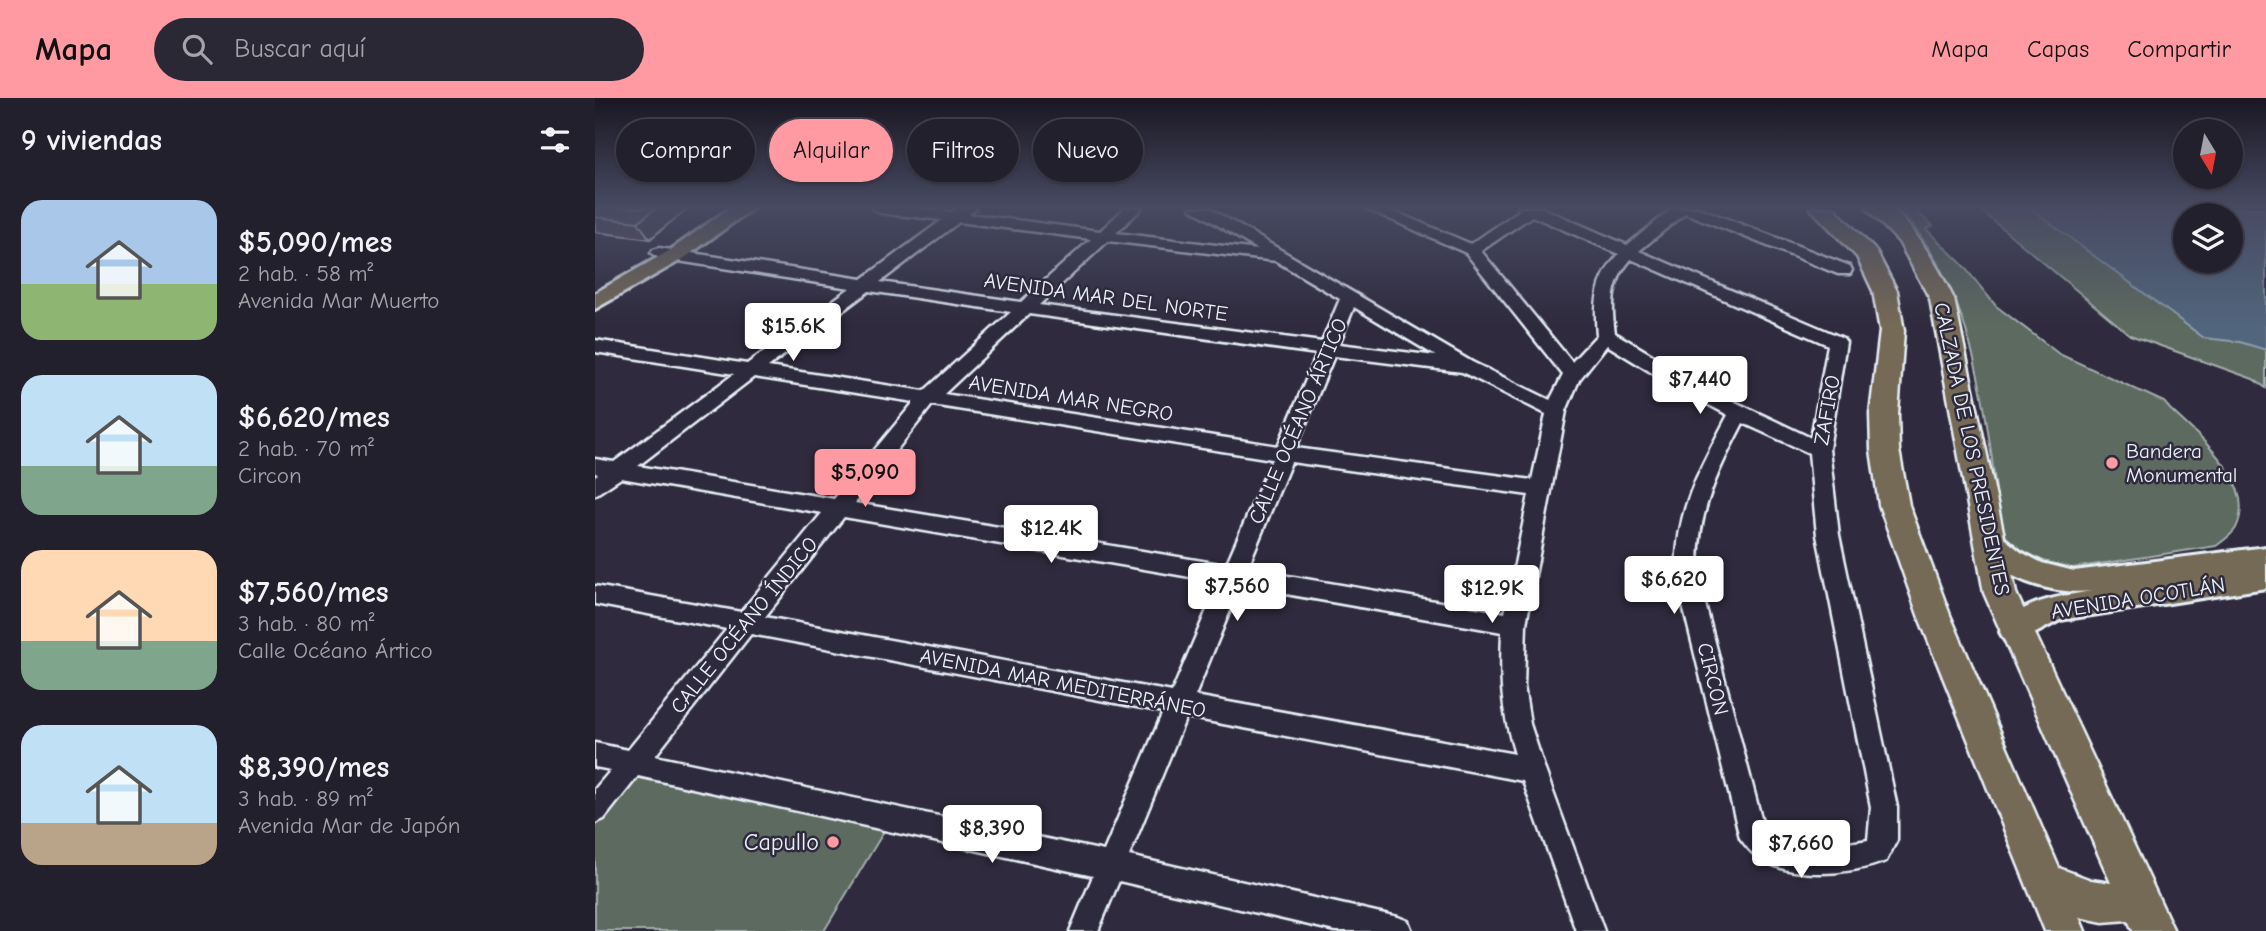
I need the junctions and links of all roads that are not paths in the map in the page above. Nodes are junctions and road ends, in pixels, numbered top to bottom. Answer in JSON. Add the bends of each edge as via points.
{"nodes":[{"id":1,"x":677,"y":247,"type":"edge"},
{"id":2,"x":680,"y":247,"type":"edge"},
{"id":3,"x":917,"y":247,"type":"edge"},
{"id":4,"x":1091,"y":247,"type":"edge"},
{"id":5,"x":1192,"y":247,"type":"edge"},
{"id":6,"x":1265,"y":247,"type":"edge"},
{"id":7,"x":1465,"y":247,"type":"edge"},
{"id":8,"x":1476,"y":247,"type":"edge"},
{"id":9,"x":1615,"y":247,"type":"edge"},
{"id":10,"x":1636,"y":247,"type":"edge"},
{"id":11,"x":1784,"y":247,"type":"edge"},
{"id":12,"x":1861,"y":247,"type":"edge"},
{"id":13,"x":1873,"y":247,"type":"edge"},
{"id":14,"x":1911,"y":247,"type":"edge"},
{"id":15,"x":1472,"y":250,"type":"junction"},
{"id":16,"x":1629,"y":253,"type":"junction"},
{"id":17,"x":668,"y":254,"type":"junction"},
{"id":18,"x":1284,"y":258,"type":"junction"},
{"id":19,"x":1844,"y":270,"type":"dead end"},
{"id":20,"x":864,"y":287,"type":"junction"},
{"id":21,"x":595,"y":289,"type":"edge"},
{"id":22,"x":1349,"y":299,"type":"junction"},
{"id":23,"x":595,"y":302,"type":"edge"},
{"id":24,"x":1022,"y":309,"type":"junction"},
{"id":25,"x":1892,"y":331,"type":"junction"},
{"id":26,"x":1606,"y":336,"type":"junction"},
{"id":27,"x":595,"y":346,"type":"edge"},
{"id":28,"x":1328,"y":350,"type":"junction"},
{"id":29,"x":1466,"y":366,"type":"junction"},
{"id":30,"x":750,"y":370,"type":"junction"},
{"id":31,"x":1571,"y":373,"type":"junction"},
{"id":32,"x":927,"y":399,"type":"junction"},
{"id":33,"x":1556,"y":411,"type":"junction"},
{"id":34,"x":1738,"y":414,"type":"junction"},
{"id":35,"x":1819,"y":449,"type":"junction"},
{"id":36,"x":1284,"y":454,"type":"junction"},
{"id":37,"x":595,"y":466,"type":"edge"},
{"id":38,"x":618,"y":470,"type":"junction"},
{"id":39,"x":595,"y":487,"type":"edge"},
{"id":40,"x":1542,"y":489,"type":"junction"},
{"id":41,"x":839,"y":507,"type":"junction"},
{"id":42,"x":1989,"y":542,"type":"junction"},
{"id":43,"x":2266,"y":558,"type":"edge"},
{"id":44,"x":1233,"y":575,"type":"junction"},
{"id":45,"x":2266,"y":578,"type":"edge"},
{"id":46,"x":595,"y":595,"type":"edge"},
{"id":47,"x":748,"y":623,"type":"junction"},
{"id":48,"x":1514,"y":624,"type":"junction"},
{"id":49,"x":2015,"y":632,"type":"junction"},
{"id":50,"x":1179,"y":705,"type":"junction"},
{"id":51,"x":595,"y":755,"type":"edge"},
{"id":52,"x":632,"y":762,"type":"junction"},
{"id":53,"x":1532,"y":770,"type":"junction"},
{"id":54,"x":595,"y":810,"type":"edge"},
{"id":55,"x":1876,"y":851,"type":"joint"},
{"id":56,"x":1112,"y":866,"type":"junction"},
{"id":57,"x":2045,"y":882,"type":"junction"},
{"id":58,"x":2138,"y":896,"type":"junction"},
{"id":59,"x":1084,"y":931,"type":"edge"},
{"id":60,"x":1398,"y":931,"type":"edge"},
{"id":61,"x":1590,"y":931,"type":"edge"},
{"id":62,"x":2066,"y":931,"type":"edge"},
{"id":63,"x":2154,"y":931,"type":"edge"}],
"edges":[{"from":1,"to":17,"type":"main road"},
{"from":2,"to":17,"type":"main road"},
{"from":3,"to":20,"type":"street"},
{"from":4,"to":24,"type":"street","name":"CALLE OCÉANO ÍNDICO"},
{"from":5,"to":18,"type":"street"},
{"from":6,"to":18,"type":"street"},
{"from":7,"to":15,"type":"street"},
{"from":8,"to":15,"type":"street"},
{"from":9,"to":16,"type":"street","name":"ZAFIRO"},
{"from":10,"to":16,"type":"street"},
{"from":11,"to":19,"type":"street"},
{"from":12,"to":25,"type":"highway","via":[[1885,291]]},
{"from":13,"to":25,"type":"highway","via":[[1888,269],[1900,302],[1901,317]]},
{"from":14,"to":42,"type":"highway","name":"CALZADA DE LOS PRESIDENTES","via":[[1926,265],[1942,299]]},
{"from":15,"to":31,"type":"street"},
{"from":16,"to":26,"type":"street","via":[[1607,284],[1603,301]]},
{"from":16,"to":35,"type":"street","name":"ZAFIRO","via":[[1835,339],[1839,346]]},
{"from":17,"to":20,"type":"street","name":"AVENIDA MAR DEL NORTE"},
{"from":17,"to":21,"type":"main road"},
{"from":17,"to":23,"type":"main road"},
{"from":18,"to":22,"type":"street"},
{"from":20,"to":24,"type":"street","name":"AVENIDA MAR DEL NORTE"},
{"from":20,"to":30,"type":"street"},
{"from":22,"to":28,"type":"street","name":"CALLE OCÉANO ÁRTICO"},
{"from":22,"to":29,"type":"street"},
{"from":24,"to":28,"type":"street","name":"AVENIDA MAR DEL NORTE"},
{"from":24,"to":32,"type":"street","name":"CALLE OCÉANO ÍNDICO"},
{"from":25,"to":57,"type":"highway","via":[[1884,414],[1894,505],[1929,604]]},
{"from":26,"to":31,"type":"street"},
{"from":26,"to":34,"type":"street","via":[[1656,370]]},
{"from":27,"to":30,"type":"street","name":"AVENIDA MAR NEGRO"},
{"from":28,"to":29,"type":"street","name":"AVENIDA MAR DEL NORTE"},
{"from":28,"to":36,"type":"street","name":"CALLE OCÉANO ÁRTICO"},
{"from":29,"to":33,"type":"street"},
{"from":30,"to":32,"type":"street","name":"AVENIDA MAR NEGRO"},
{"from":30,"to":38,"type":"street"},
{"from":31,"to":33,"type":"street"},
{"from":32,"to":36,"type":"street","name":"AVENIDA MAR NEGRO"},
{"from":32,"to":41,"type":"street","name":"CALLE OCÉANO ÍNDICO"},
{"from":33,"to":40,"type":"street"},
{"from":34,"to":35,"type":"street"},
{"from":34,"to":55,"type":"street","name":"CIRCON","via":[[1702,485],[1687,528],[1685,555],[1750,829],[1773,851],[1792,855],[1857,856]]},
{"from":35,"to":55,"type":"street","name":"ZAFIRO","via":[[1828,535],[1884,807],[1883,839]]},
{"from":36,"to":40,"type":"street","name":"AVENIDA MAR NEGRO"},
{"from":36,"to":44,"type":"street","name":"CALLE OCÉANO ÁRTICO"},
{"from":37,"to":38,"type":"street"},
{"from":38,"to":39,"type":"street"},
{"from":38,"to":41,"type":"street"},
{"from":40,"to":48,"type":"street"},
{"from":41,"to":44,"type":"street"},
{"from":41,"to":47,"type":"street","name":"CALLE OCÉANO ÍNDICO"},
{"from":42,"to":43,"type":"main road","name":"AVENIDA OCOTLÁN","via":[[2036,573],[2074,582]]},
{"from":42,"to":49,"type":"highway","name":"CALZADA DE LOS PRESIDENTES","via":[[2000,593]]},
{"from":44,"to":48,"type":"street"},
{"from":44,"to":50,"type":"street","name":"CALLE OCÉANO ÁRTICO"},
{"from":45,"to":49,"type":"main road","name":"AVENIDA OCOTLÁN","via":[[2059,608],[2036,615]]},
{"from":46,"to":47,"type":"street","name":"AVENIDA MAR MEDITERRÁNEO"},
{"from":47,"to":50,"type":"street","name":"AVENIDA MAR MEDITERRÁNEO"},
{"from":47,"to":52,"type":"street","name":"CALLE OCÉANO ÍNDICO"},
{"from":48,"to":53,"type":"street","via":[[1512,686]]},
{"from":49,"to":58,"type":"highway","name":"CALZADA DE LOS PRESIDENTES"},
{"from":50,"to":53,"type":"street","name":"AVENIDA MAR MEDITERRÁNEO"},
{"from":50,"to":56,"type":"street","name":"CALLE OCÉANO ÁRTICO"},
{"from":51,"to":52,"type":"street"},
{"from":52,"to":54,"type":"street","name":"CALLE OCÉANO ÍNDICO"},
{"from":52,"to":56,"type":"street"},
{"from":53,"to":61,"type":"street"},
{"from":56,"to":59,"type":"street","name":"CALLE OCÉANO ÁRTICO"},
{"from":56,"to":60,"type":"street"},
{"from":57,"to":58,"type":"highway","via":[[2094,902],[2115,903]]},
{"from":57,"to":62,"type":"highway"},
{"from":58,"to":63,"type":"highway","name":"CALZADA DE LOS PRESIDENTES"}]}
